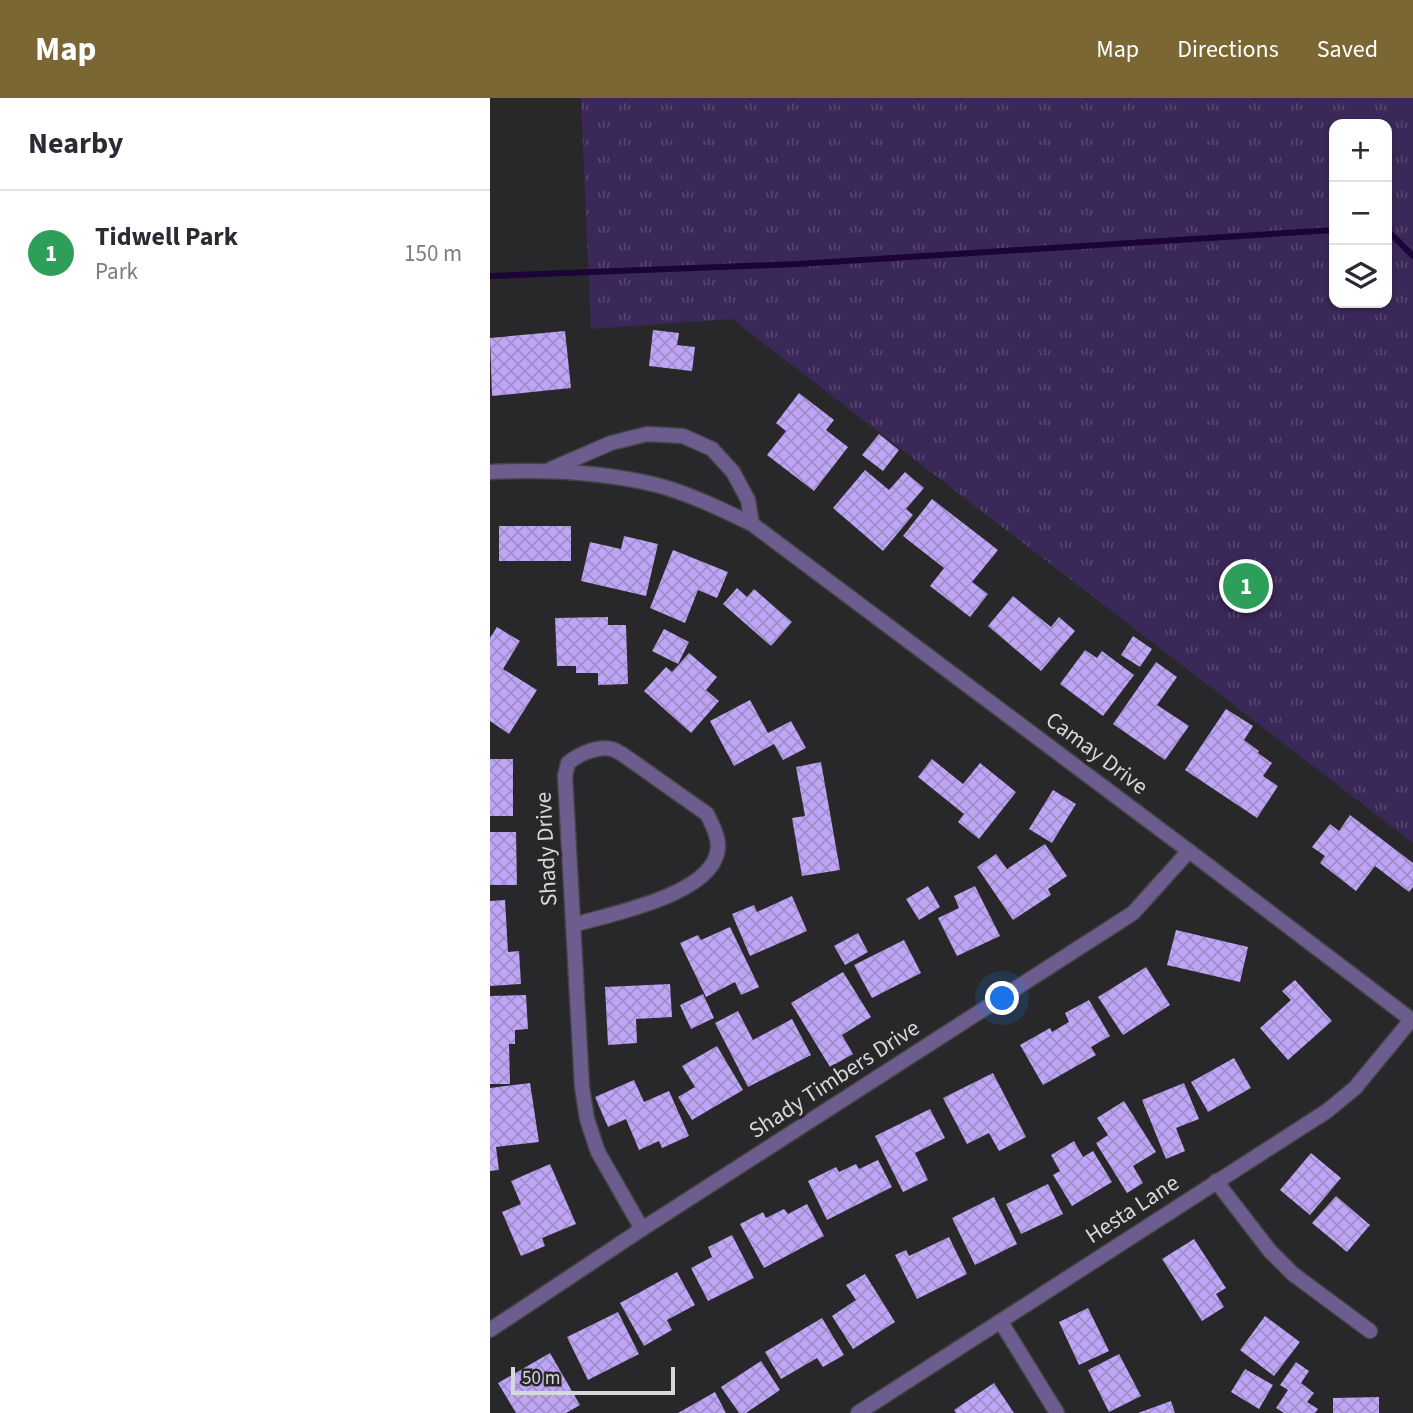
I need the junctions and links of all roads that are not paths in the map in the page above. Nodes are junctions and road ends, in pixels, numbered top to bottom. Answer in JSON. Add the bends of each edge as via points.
{"nodes":[{"id":1,"x":490,"y":472,"type":"edge"},
{"id":2,"x":546,"y":472,"type":"junction"},
{"id":3,"x":752,"y":524,"type":"junction"},
{"id":4,"x":1189,"y":850,"type":"junction"},
{"id":5,"x":573,"y":925,"type":"junction"},
{"id":6,"x":1412,"y":1021,"type":"edge"},
{"id":7,"x":1216,"y":1181,"type":"junction"},
{"id":8,"x":642,"y":1229,"type":"junction"},
{"id":9,"x":1001,"y":1322,"type":"junction"},
{"id":10,"x":490,"y":1330,"type":"edge"},
{"id":11,"x":1370,"y":1331,"type":"dead end"},
{"id":12,"x":859,"y":1413,"type":"edge"},
{"id":13,"x":1056,"y":1413,"type":"edge"}],
"edges":[{"from":1,"to":2,"type":"street","name":"Camay Drive"},
{"from":2,"to":3,"type":"street","name":"Camay Drive","via":[[658,486]]},
{"from":2,"to":3,"type":"street","name":"Camay Drive","via":[[611,443],[647,434],[682,436],[712,449],[733,471],[748,500]]},
{"from":3,"to":4,"type":"street","name":"Camay Drive"},
{"from":4,"to":6,"type":"street","name":"Camay Drive"},
{"from":4,"to":8,"type":"street","name":"Shady Timbers Drive","via":[[1133,913]]},
{"from":5,"to":5,"type":"street","name":"Shady Drive","via":[[565,776],[568,763],[578,755],[611,749],[706,814],[718,845],[715,860],[706,874],[657,901]]},
{"from":5,"to":8,"type":"street","name":"Shady Drive","via":[[587,1119],[598,1152]]},
{"from":6,"to":7,"type":"street","name":"Hesta Lane","via":[[1336,1103]]},
{"from":7,"to":9,"type":"street","name":"Hesta Lane"},
{"from":7,"to":11,"type":"street","via":[[1293,1274]]},
{"from":8,"to":10,"type":"street","name":"Shady Timbers Drive"},
{"from":9,"to":12,"type":"street","name":"Hesta Lane"},
{"from":9,"to":13,"type":"street"}]}
